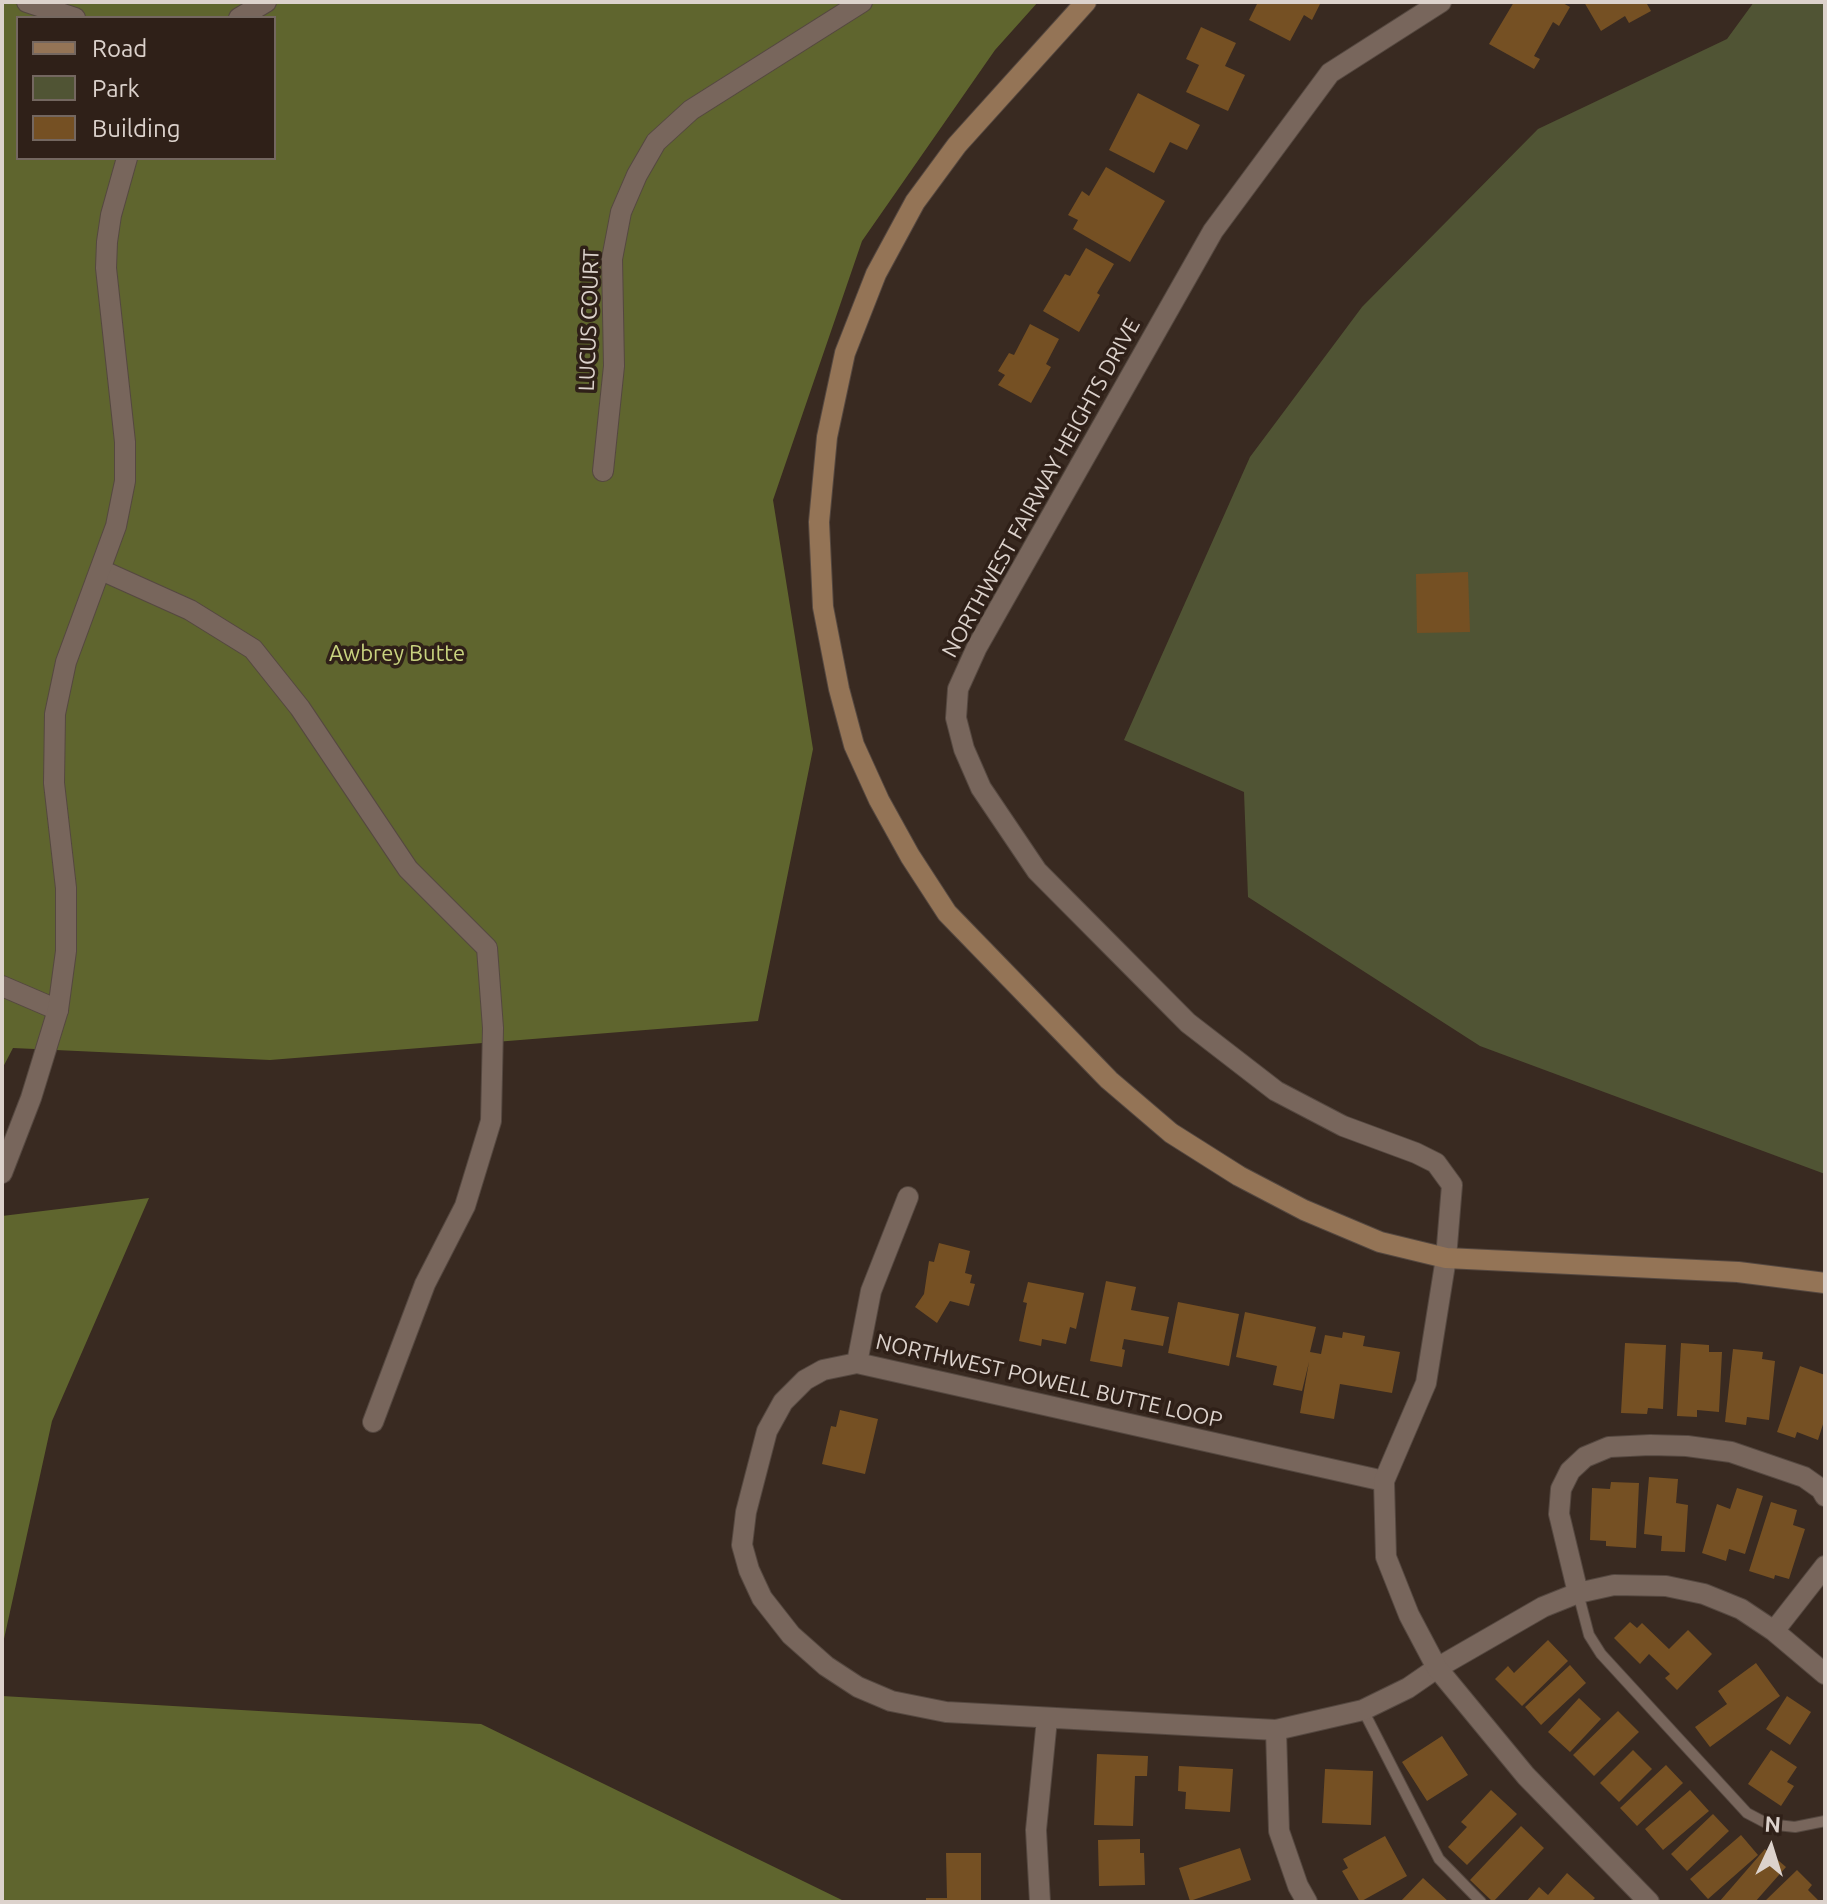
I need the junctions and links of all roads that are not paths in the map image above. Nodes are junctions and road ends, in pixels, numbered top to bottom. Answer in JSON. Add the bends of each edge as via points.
{"nodes":[{"id":1,"x":27,"y":2,"type":"edge"},
{"id":2,"x":266,"y":2,"type":"edge"},
{"id":3,"x":862,"y":2,"type":"edge"},
{"id":4,"x":1086,"y":2,"type":"edge"},
{"id":5,"x":1441,"y":2,"type":"edge"},
{"id":6,"x":69,"y":16,"type":"edge"},
{"id":7,"x":242,"y":16,"type":"edge"},
{"id":8,"x":126,"y":160,"type":"edge"},
{"id":9,"x":603,"y":471,"type":"dead end"},
{"id":10,"x":101,"y":570,"type":"junction"},
{"id":11,"x":2,"y":986,"type":"edge"},
{"id":12,"x":58,"y":1010,"type":"junction"},
{"id":13,"x":2,"y":1173,"type":"edge"},
{"id":14,"x":908,"y":1197,"type":"dead end"},
{"id":15,"x":1446,"y":1258,"type":"junction"},
{"id":16,"x":1825,"y":1283,"type":"edge"},
{"id":17,"x":857,"y":1363,"type":"junction"},
{"id":18,"x":373,"y":1422,"type":"dead end"},
{"id":19,"x":1384,"y":1481,"type":"junction"},
{"id":20,"x":1825,"y":1496,"type":"edge"},
{"id":21,"x":1825,"y":1566,"type":"edge"},
{"id":22,"x":1578,"y":1593,"type":"junction"},
{"id":23,"x":1774,"y":1631,"type":"junction"},
{"id":24,"x":1437,"y":1668,"type":"junction"},
{"id":25,"x":1825,"y":1674,"type":"edge"},
{"id":26,"x":1363,"y":1710,"type":"junction"},
{"id":27,"x":1047,"y":1719,"type":"junction"},
{"id":28,"x":1276,"y":1730,"type":"junction"},
{"id":29,"x":1825,"y":1821,"type":"edge"},
{"id":30,"x":1040,"y":1902,"type":"edge"},
{"id":31,"x":1307,"y":1902,"type":"edge"},
{"id":32,"x":1481,"y":1902,"type":"edge"},
{"id":33,"x":1649,"y":1902,"type":"edge"}],
"edges":[{"from":1,"to":6,"type":"street"},
{"from":2,"to":7,"type":"street"},
{"from":3,"to":9,"type":"street","name":"LUCUS COURT","via":[[691,110],[656,142],[637,175],[621,212],[612,259],[614,366]]},
{"from":4,"to":15,"type":"main road","via":[[957,145],[915,202],[876,274],[845,353],[827,437],[819,522],[823,607],[854,745],[892,822],[947,913],[1109,1080],[1171,1133],[1239,1176],[1380,1242]]},
{"from":5,"to":15,"type":"street","name":"NORTHWEST FAIRWAY HEIGHTS DRIVE","via":[[1330,73],[1213,231],[977,647],[958,689],[956,718],[981,788],[1037,871],[1188,1023],[1276,1091],[1343,1126],[1436,1163],[1452,1185]]},
{"from":8,"to":10,"type":"street","via":[[111,215],[106,268],[125,481]]},
{"from":10,"to":12,"type":"street","via":[[66,662],[55,714],[54,783],[66,888],[66,951]]},
{"from":10,"to":18,"type":"street","via":[[190,610],[253,649],[300,708],[408,869],[487,948],[493,1028],[491,1121],[465,1206],[425,1284]]},
{"from":11,"to":12,"type":"street"},
{"from":12,"to":13,"type":"street"},
{"from":14,"to":17,"type":"street","via":[[871,1291]]},
{"from":15,"to":16,"type":"main road","via":[[1738,1272]]},
{"from":15,"to":19,"type":"street","name":"NORTHWEST FAIRWAY HEIGHTS DRIVE","via":[[1426,1383]]},
{"from":17,"to":19,"type":"street","name":"NORTHWEST POWELL BUTTE LOOP"},
{"from":17,"to":27,"type":"street","name":"NORTHWEST POWELL BUTTE LOOP","via":[[805,1380],[783,1402],[767,1431],[742,1545],[762,1598],[791,1635],[858,1687],[891,1701],[946,1712]]},
{"from":19,"to":24,"type":"street","via":[[1386,1557]]},
{"from":20,"to":22,"type":"street","via":[[1804,1477],[1731,1452],[1687,1446],[1609,1447],[1585,1457],[1561,1489],[1559,1514]]},
{"from":21,"to":23,"type":"street"},
{"from":22,"to":23,"type":"street","name":"NORTHWEST POWELL BUTTE LOOP","via":[[1614,1585],[1666,1586],[1704,1594]]},
{"from":22,"to":24,"type":"street","name":"NORTHWEST POWELL BUTTE LOOP","via":[[1543,1607]]},
{"from":22,"to":29,"type":"lane","via":[[1589,1635],[1601,1654],[1747,1813],[1768,1824],[1795,1827]]},
{"from":23,"to":25,"type":"street","name":"NORTHWEST POWELL BUTTE LOOP"},
{"from":24,"to":26,"type":"street","name":"NORTHWEST POWELL BUTTE LOOP"},
{"from":24,"to":33,"type":"street","via":[[1526,1776]]},
{"from":26,"to":28,"type":"street","name":"NORTHWEST POWELL BUTTE LOOP"},
{"from":26,"to":32,"type":"lane","via":[[1439,1859]]},
{"from":27,"to":28,"type":"street","name":"NORTHWEST POWELL BUTTE LOOP"},
{"from":27,"to":30,"type":"street","via":[[1036,1830]]},
{"from":28,"to":31,"type":"street","via":[[1279,1831]]}]}
